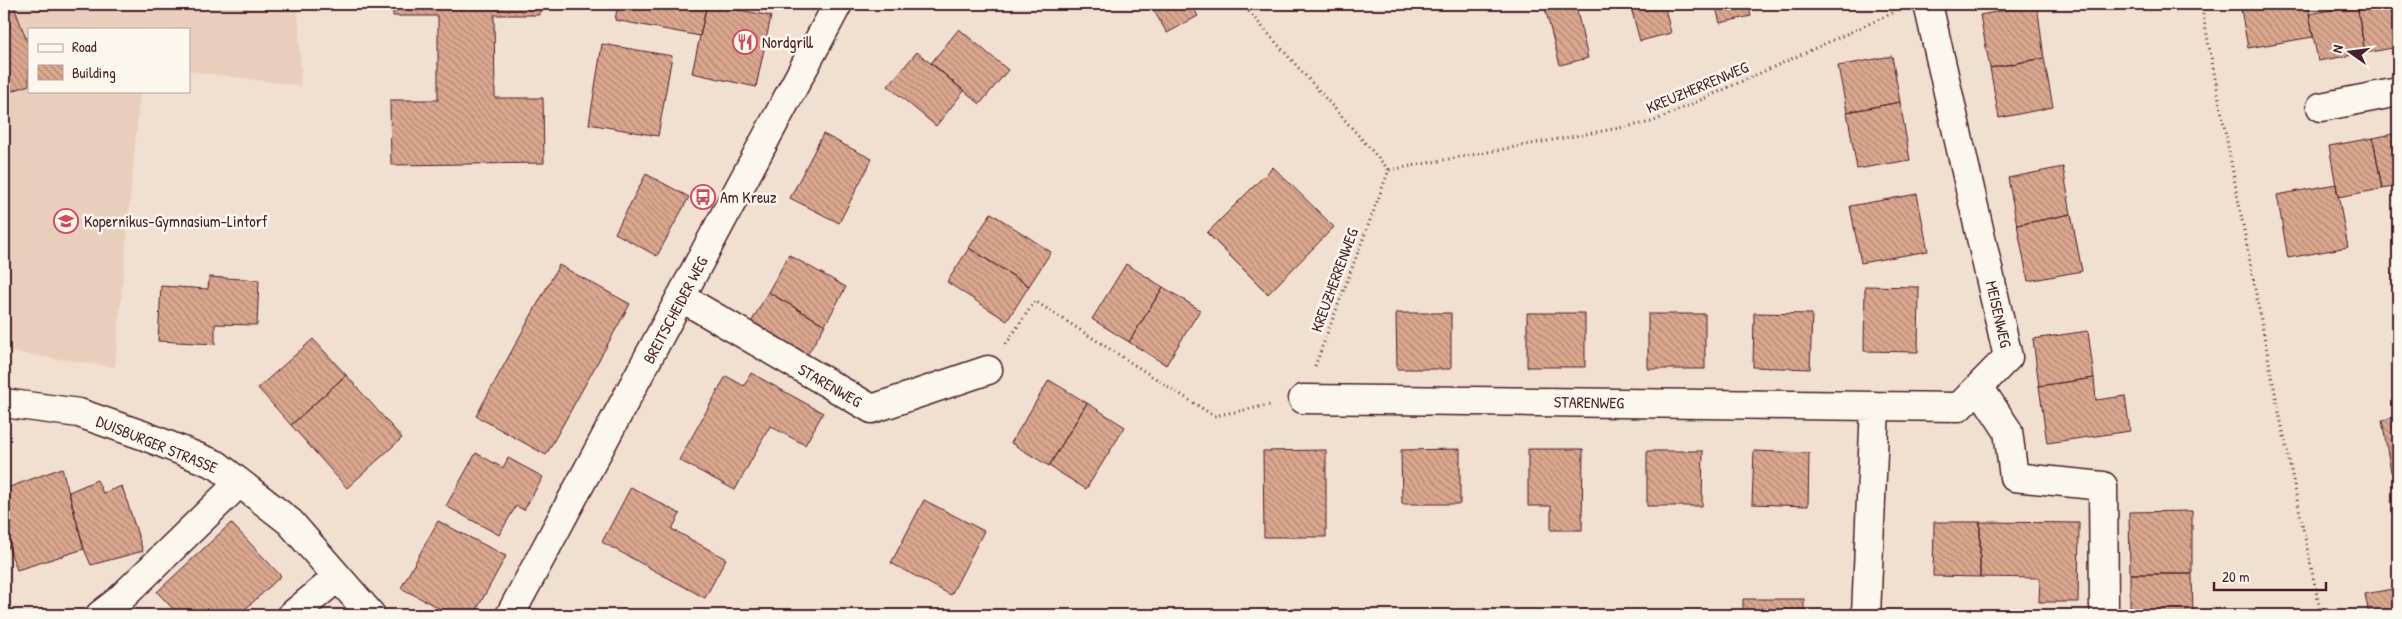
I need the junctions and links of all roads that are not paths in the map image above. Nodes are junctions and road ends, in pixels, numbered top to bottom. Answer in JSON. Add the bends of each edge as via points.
{"nodes":[{"id":1,"x":838,"y":4,"type":"edge"},
{"id":2,"x":1928,"y":4,"type":"edge"},
{"id":3,"x":2398,"y":92,"type":"edge"},
{"id":4,"x":2321,"y":107,"type":"dead end"},
{"id":5,"x":682,"y":298,"type":"junction"},
{"id":6,"x":988,"y":370,"type":"road end"},
{"id":7,"x":1979,"y":387,"type":"junction"},
{"id":8,"x":1303,"y":399,"type":"road end"},
{"id":9,"x":4,"y":403,"type":"edge"},
{"id":10,"x":1875,"y":406,"type":"junction"},
{"id":11,"x":239,"y":483,"type":"junction"},
{"id":12,"x":338,"y":577,"type":"junction"},
{"id":13,"x":2104,"y":606,"type":"dead end"},
{"id":14,"x":100,"y":615,"type":"edge"},
{"id":15,"x":292,"y":615,"type":"edge"},
{"id":16,"x":371,"y":615,"type":"edge"},
{"id":17,"x":510,"y":615,"type":"edge"},
{"id":18,"x":1866,"y":615,"type":"edge"}],
"edges":[{"from":1,"to":5,"type":"street","name":"BREITSCHEIDER WEG"},
{"from":2,"to":7,"type":"street","name":"MEISENWEG","via":[[2008,357]]},
{"from":3,"to":4,"type":"street"},
{"from":5,"to":6,"type":"street","name":"STARENWEG","via":[[872,409]]},
{"from":5,"to":17,"type":"street","name":"BREITSCHEIDER WEG"},
{"from":7,"to":10,"type":"street","name":"MEISENWEG","via":[[1959,407]]},
{"from":7,"to":13,"type":"street","via":[[2008,430],[2014,477],[2102,486]]},
{"from":8,"to":10,"type":"street","name":"STARENWEG"},
{"from":9,"to":11,"type":"street","name":"DUISBURGER STRASSE","via":[[79,413],[217,465]]},
{"from":10,"to":18,"type":"street"},
{"from":11,"to":12,"type":"street","name":"DUISBURGER STRASSE","via":[[290,522]]},
{"from":11,"to":14,"type":"street"},
{"from":12,"to":15,"type":"street"},
{"from":12,"to":16,"type":"street","name":"DUISBURGER STRASSE"}]}
